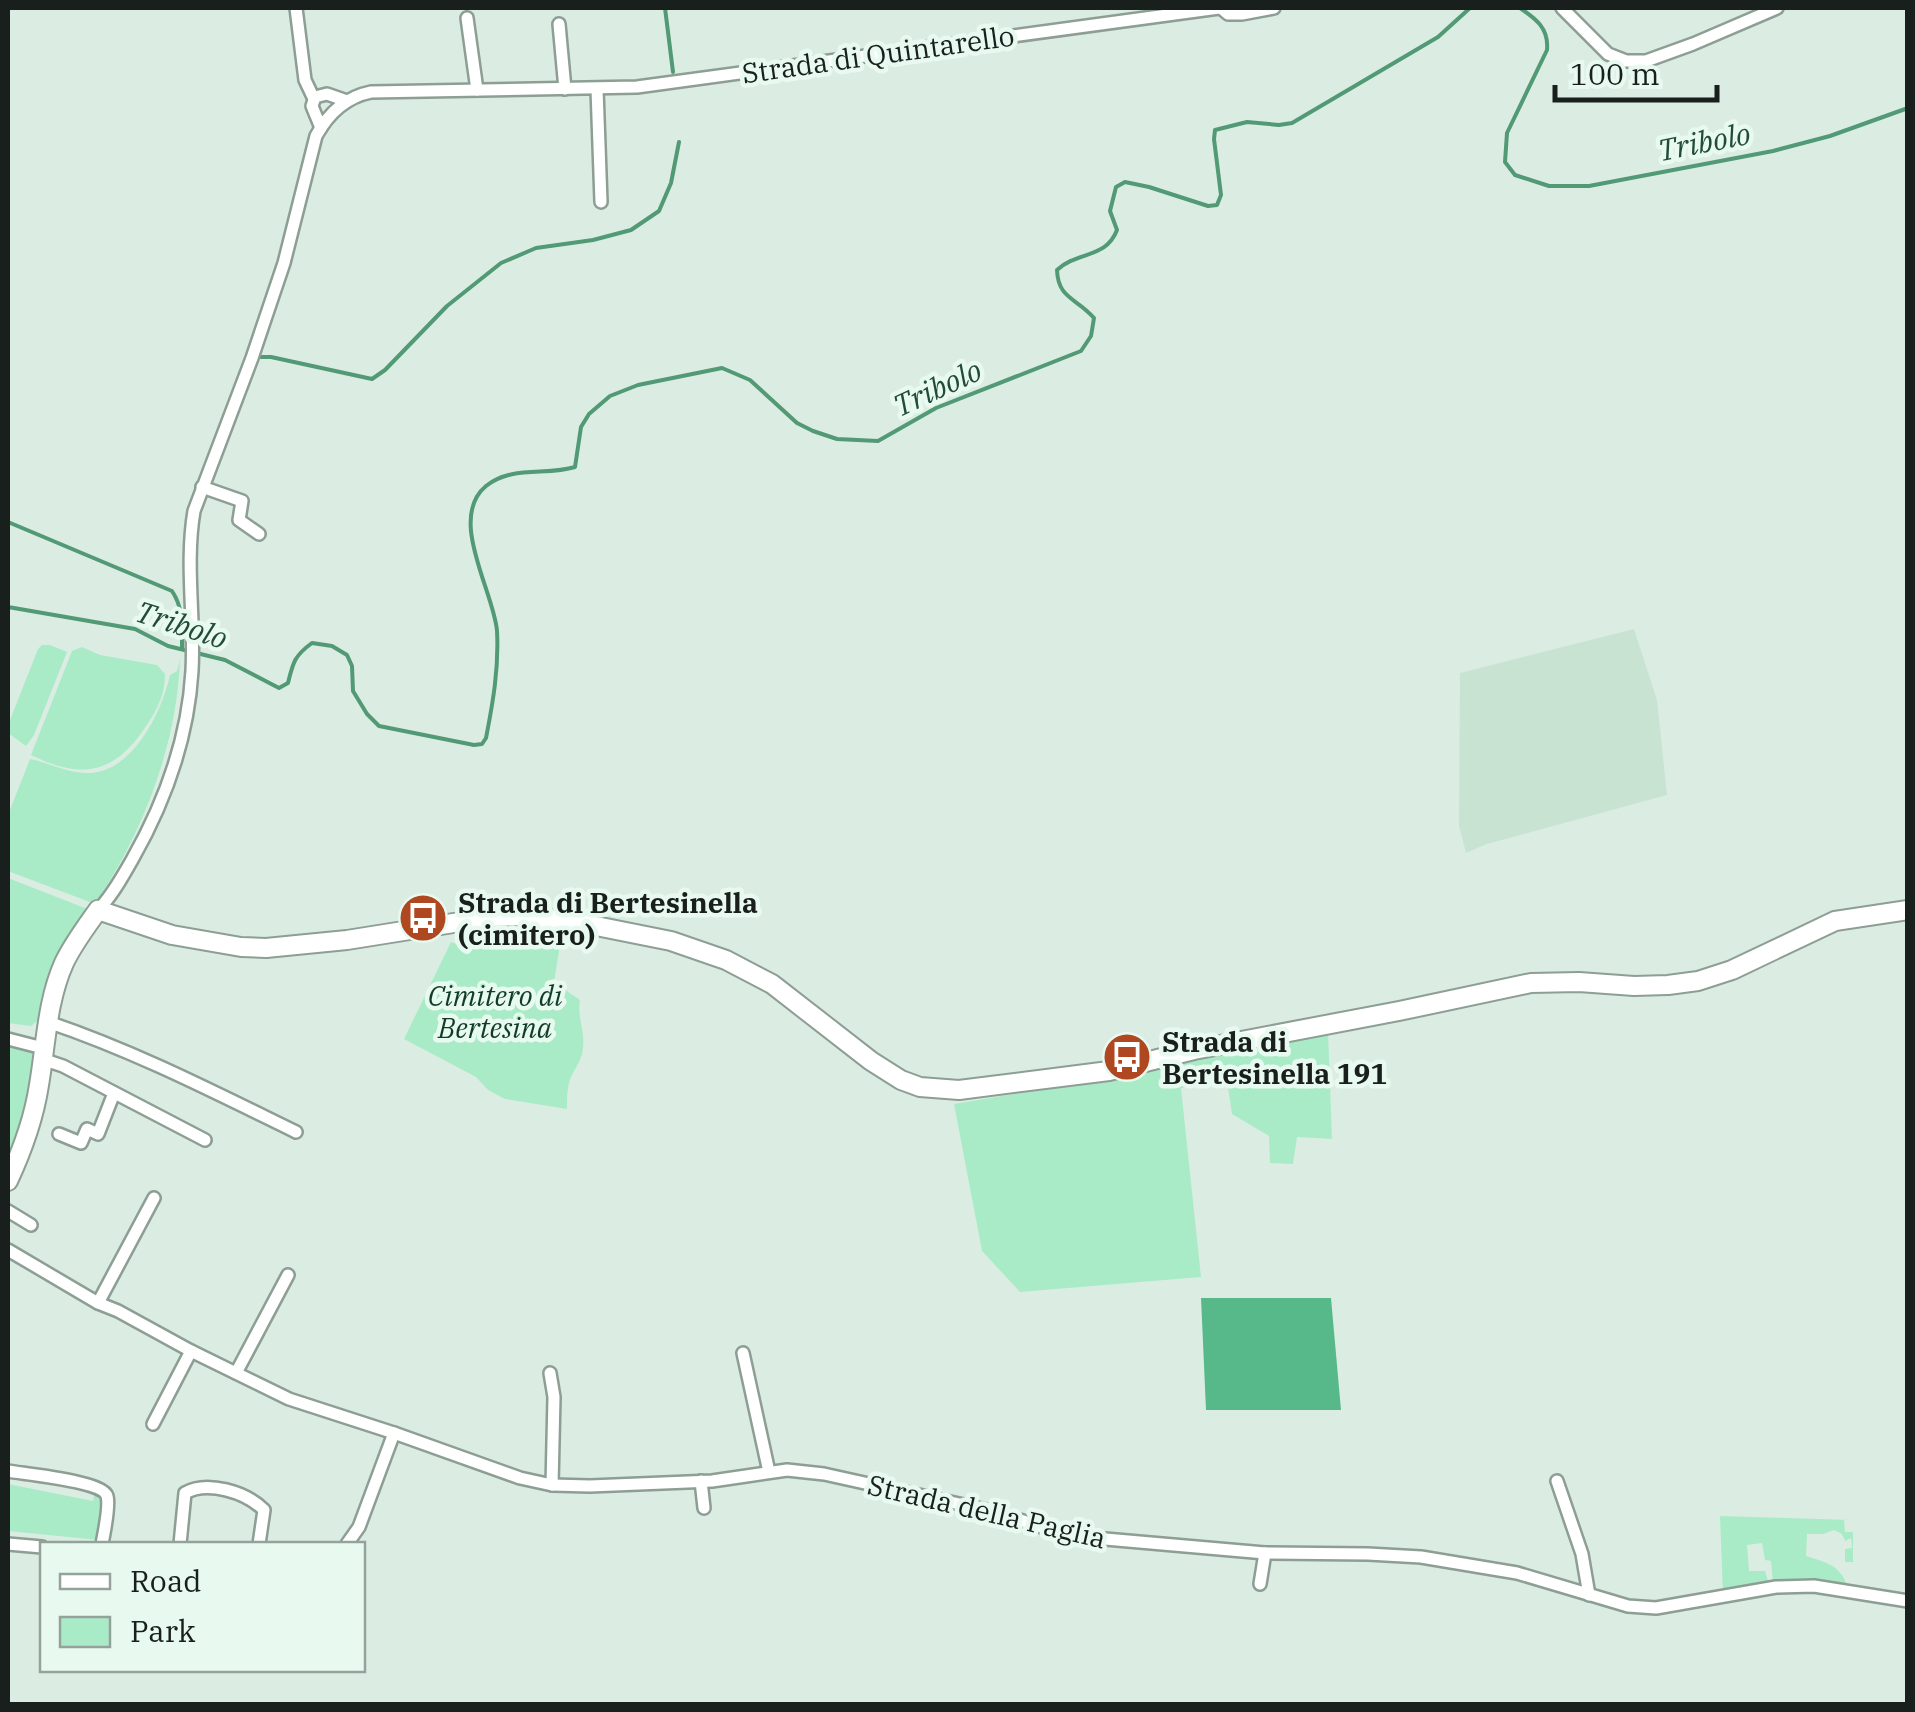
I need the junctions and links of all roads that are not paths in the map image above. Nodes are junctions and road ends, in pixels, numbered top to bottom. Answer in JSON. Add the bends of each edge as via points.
{"nodes":[{"id":1,"x":296,"y":8,"type":"edge"},
{"id":2,"x":1220,"y":8,"type":"edge"},
{"id":3,"x":1274,"y":8,"type":"edge"},
{"id":4,"x":1562,"y":8,"type":"edge"},
{"id":5,"x":1777,"y":8,"type":"edge"},
{"id":6,"x":1202,"y":9,"type":"edge"},
{"id":7,"x":467,"y":18,"type":"dead end"},
{"id":8,"x":559,"y":24,"type":"dead end"},
{"id":9,"x":566,"y":89,"type":"junction"},
{"id":10,"x":477,"y":90,"type":"junction"},
{"id":11,"x":597,"y":90,"type":"junction"},
{"id":12,"x":314,"y":99,"type":"junction"},
{"id":13,"x":348,"y":101,"type":"junction"},
{"id":14,"x":320,"y":128,"type":"junction"},
{"id":15,"x":601,"y":202,"type":"dead end"},
{"id":16,"x":202,"y":487,"type":"junction"},
{"id":17,"x":259,"y":534,"type":"dead end"},
{"id":18,"x":98,"y":910,"type":"junction"},
{"id":19,"x":1908,"y":910,"type":"edge"},
{"id":20,"x":48,"y":1022,"type":"junction"},
{"id":21,"x":8,"y":1039,"type":"edge"},
{"id":22,"x":43,"y":1054,"type":"junction"},
{"id":23,"x":114,"y":1093,"type":"junction"},
{"id":24,"x":296,"y":1132,"type":"dead end"},
{"id":25,"x":59,"y":1134,"type":"dead end"},
{"id":26,"x":205,"y":1140,"type":"dead end"},
{"id":27,"x":8,"y":1181,"type":"edge"},
{"id":28,"x":154,"y":1198,"type":"dead end"},
{"id":29,"x":8,"y":1211,"type":"edge"},
{"id":30,"x":31,"y":1224,"type":"dead end"},
{"id":31,"x":8,"y":1250,"type":"edge"},
{"id":32,"x":288,"y":1274,"type":"dead end"},
{"id":33,"x":98,"y":1303,"type":"junction"},
{"id":34,"x":191,"y":1351,"type":"junction"},
{"id":35,"x":743,"y":1353,"type":"dead end"},
{"id":36,"x":236,"y":1373,"type":"junction"},
{"id":37,"x":550,"y":1373,"type":"dead end"},
{"id":38,"x":152,"y":1424,"type":"dead end"},
{"id":39,"x":394,"y":1433,"type":"junction"},
{"id":40,"x":8,"y":1471,"type":"edge"},
{"id":41,"x":769,"y":1472,"type":"junction"},
{"id":42,"x":701,"y":1481,"type":"junction"},
{"id":43,"x":1557,"y":1482,"type":"dead end"},
{"id":44,"x":552,"y":1484,"type":"junction"},
{"id":45,"x":704,"y":1508,"type":"dead end"},
{"id":46,"x":102,"y":1542,"type":"edge"},
{"id":47,"x":180,"y":1542,"type":"edge"},
{"id":48,"x":259,"y":1542,"type":"edge"},
{"id":49,"x":348,"y":1542,"type":"edge"},
{"id":50,"x":8,"y":1544,"type":"edge"},
{"id":51,"x":40,"y":1548,"type":"edge"},
{"id":52,"x":1265,"y":1553,"type":"junction"},
{"id":53,"x":1260,"y":1584,"type":"dead end"},
{"id":54,"x":1588,"y":1595,"type":"junction"},
{"id":55,"x":1908,"y":1601,"type":"edge"}],
"edges":[{"from":1,"to":12,"type":"street","via":[[305,80]]},
{"from":2,"to":3,"type":"street","name":"Strada di Quintarello","via":[[1228,14]]},
{"from":2,"to":6,"type":"street","name":"Strada di Quintarello"},
{"from":4,"to":5,"type":"street","via":[[1608,54],[1626,61],[1646,61]]},
{"from":6,"to":11,"type":"street","name":"Strada di Quintarello"},
{"from":7,"to":10,"type":"street"},
{"from":8,"to":9,"type":"street"},
{"from":9,"to":10,"type":"street","name":"Strada di Quintarello"},
{"from":9,"to":11,"type":"street","name":"Strada di Quintarello"},
{"from":10,"to":13,"type":"street","name":"Strada di Quintarello","via":[[371,92]]},
{"from":11,"to":15,"type":"street"},
{"from":12,"to":13,"type":"street","name":"Strada di Quintarello","via":[[326,94]]},
{"from":12,"to":14,"type":"street"},
{"from":13,"to":14,"type":"street"},
{"from":14,"to":16,"type":"street","via":[[284,263]]},
{"from":16,"to":17,"type":"street","via":[[242,501],[240,520]]},
{"from":16,"to":18,"type":"street","via":[[192,524],[184,729],[142,842]]},
{"from":18,"to":19,"type":"street","via":[[172,936],[242,948],[528,916],[656,938],[726,960],[772,984],[902,1080],[960,1090],[1109,1071],[1532,983],[1698,980],[1835,921]]},
{"from":18,"to":20,"type":"street","via":[[65,961]]},
{"from":20,"to":22,"type":"street"},
{"from":20,"to":24,"type":"street","via":[[162,1066]]},
{"from":21,"to":22,"type":"street"},
{"from":22,"to":23,"type":"street"},
{"from":22,"to":27,"type":"street","via":[[26,1137]]},
{"from":23,"to":25,"type":"street","via":[[98,1134],[87,1129],[81,1142]]},
{"from":23,"to":26,"type":"street"},
{"from":28,"to":33,"type":"street"},
{"from":29,"to":30,"type":"street"},
{"from":31,"to":33,"type":"street","name":"Strada della Paglia"},
{"from":32,"to":36,"type":"street"},
{"from":33,"to":34,"type":"street","name":"Strada della Paglia"},
{"from":34,"to":36,"type":"street","name":"Strada della Paglia"},
{"from":34,"to":38,"type":"street"},
{"from":35,"to":41,"type":"street"},
{"from":36,"to":39,"type":"street","name":"Strada della Paglia","via":[[288,1400]]},
{"from":37,"to":44,"type":"street"},
{"from":39,"to":44,"type":"street","name":"Strada della Paglia"},
{"from":39,"to":49,"type":"street"},
{"from":40,"to":46,"type":"street","via":[[103,1490],[108,1497]]},
{"from":41,"to":42,"type":"street","name":"Strada della Paglia"},
{"from":41,"to":52,"type":"street","name":"Strada della Paglia","via":[[824,1474],[1071,1536]]},
{"from":42,"to":44,"type":"street","name":"Strada della Paglia"},
{"from":42,"to":45,"type":"street"},
{"from":43,"to":54,"type":"street","via":[[1582,1554]]},
{"from":47,"to":48,"type":"street","via":[[185,1493],[196,1487],[254,1500],[264,1510]]},
{"from":50,"to":51,"type":"street"},
{"from":52,"to":53,"type":"street"},
{"from":52,"to":54,"type":"street","name":"Strada della Paglia","via":[[1422,1557],[1516,1573]]},
{"from":54,"to":55,"type":"street","name":"Strada della Paglia","via":[[1656,1608],[1776,1586],[1814,1586]]}]}
